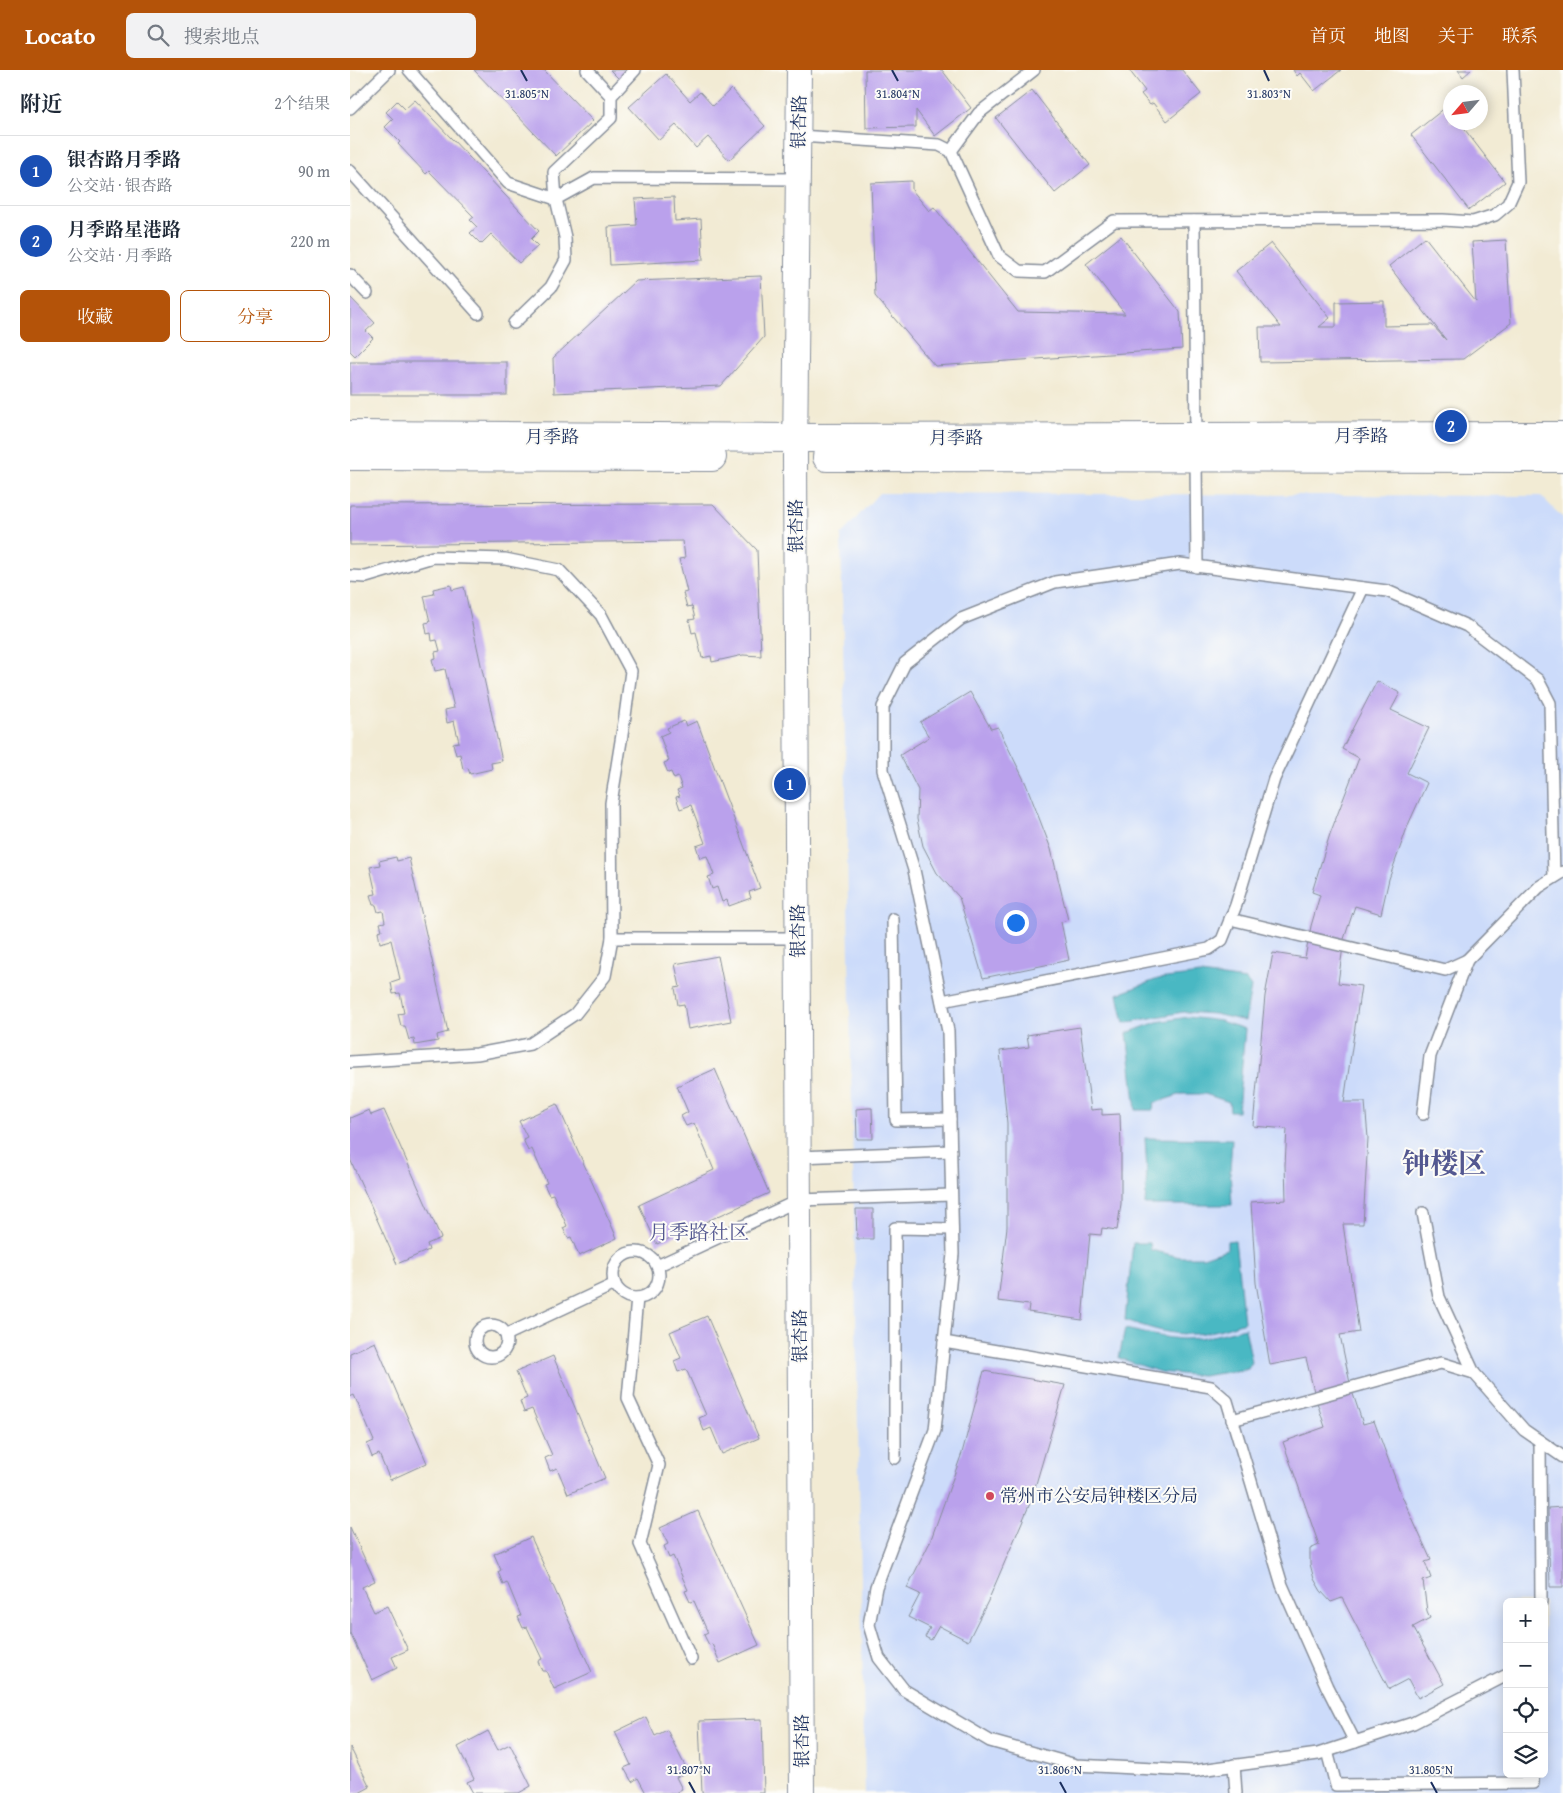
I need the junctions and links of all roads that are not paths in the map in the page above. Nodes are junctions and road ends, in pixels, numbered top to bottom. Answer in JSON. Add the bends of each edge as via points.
{"nodes":[{"id":1,"x":389,"y":70,"type":"edge"},
{"id":2,"x":409,"y":70,"type":"edge"},
{"id":3,"x":587,"y":70,"type":"edge"},
{"id":4,"x":635,"y":70,"type":"edge"},
{"id":5,"x":799,"y":70,"type":"edge"},
{"id":6,"x":1034,"y":70,"type":"edge"},
{"id":7,"x":1513,"y":70,"type":"edge"},
{"id":8,"x":611,"y":96,"type":"junction"},
{"id":9,"x":350,"y":108,"type":"edge"},
{"id":10,"x":798,"y":136,"type":"junction"},
{"id":11,"x":951,"y":151,"type":"junction"},
{"id":12,"x":350,"y":171,"type":"edge"},
{"id":13,"x":798,"y":178,"type":"junction"},
{"id":14,"x":556,"y":199,"type":"junction"},
{"id":15,"x":1194,"y":221,"type":"junction"},
{"id":16,"x":350,"y":276,"type":"edge"},
{"id":17,"x":367,"y":293,"type":"dead end"},
{"id":18,"x":478,"y":313,"type":"dead end"},
{"id":19,"x":514,"y":323,"type":"dead end"},
{"id":20,"x":350,"y":435,"type":"edge"},
{"id":21,"x":1563,"y":436,"type":"edge"},
{"id":22,"x":1196,"y":447,"type":"junction"},
{"id":23,"x":795,"y":448,"type":"junction"},
{"id":24,"x":350,"y":456,"type":"edge"},
{"id":25,"x":1563,"y":458,"type":"edge"},
{"id":26,"x":1197,"y":567,"type":"junction"},
{"id":27,"x":350,"y":576,"type":"edge"},
{"id":28,"x":1362,"y":588,"type":"junction"},
{"id":29,"x":1558,"y":874,"type":"edge"},
{"id":30,"x":893,"y":919,"type":"dead end"},
{"id":31,"x":1230,"y":919,"type":"junction"},
{"id":32,"x":612,"y":938,"type":"junction"},
{"id":33,"x":798,"y":938,"type":"junction"},
{"id":34,"x":1467,"y":960,"type":"junction"},
{"id":35,"x":942,"y":1001,"type":"junction"},
{"id":36,"x":350,"y":1062,"type":"edge"},
{"id":37,"x":1423,"y":1114,"type":"dead end"},
{"id":38,"x":950,"y":1120,"type":"junction"},
{"id":39,"x":950,"y":1151,"type":"junction"},
{"id":40,"x":799,"y":1157,"type":"junction"},
{"id":41,"x":951,"y":1195,"type":"junction"},
{"id":42,"x":799,"y":1200,"type":"junction"},
{"id":43,"x":1424,"y":1213,"type":"dead end"},
{"id":44,"x":952,"y":1228,"type":"junction"},
{"id":45,"x":657,"y":1266,"type":"junction"},
{"id":46,"x":616,"y":1284,"type":"junction"},
{"id":47,"x":637,"y":1298,"type":"junction"},
{"id":48,"x":506,"y":1335,"type":"dead end"},
{"id":49,"x":944,"y":1342,"type":"junction"},
{"id":50,"x":1474,"y":1373,"type":"junction"},
{"id":51,"x":1232,"y":1420,"type":"junction"},
{"id":52,"x":1540,"y":1441,"type":"junction"},
{"id":53,"x":1563,"y":1457,"type":"edge"},
{"id":54,"x":896,"y":1458,"type":"dead end"},
{"id":55,"x":1540,"y":1598,"type":"edge"},
{"id":56,"x":690,"y":1659,"type":"dead end"},
{"id":57,"x":1503,"y":1678,"type":"edge"},
{"id":58,"x":1355,"y":1742,"type":"junction"},
{"id":59,"x":1326,"y":1751,"type":"junction"},
{"id":60,"x":1234,"y":1765,"type":"junction"},
{"id":61,"x":1533,"y":1778,"type":"edge"},
{"id":62,"x":802,"y":1793,"type":"edge"},
{"id":63,"x":1236,"y":1793,"type":"edge"}],
"edges":[{"from":1,"to":9,"type":"lane"},
{"from":2,"to":14,"type":"lane","via":[[508,183]]},
{"from":3,"to":8,"type":"lane"},
{"from":4,"to":8,"type":"lane"},
{"from":5,"to":10,"type":"street","name":"银杏路"},
{"from":6,"to":11,"type":"lane","via":[[978,113]]},
{"from":7,"to":15,"type":"lane","via":[[1518,182],[1508,204],[1495,215],[1473,222]]},
{"from":8,"to":14,"type":"lane","via":[[612,118],[554,172]]},
{"from":10,"to":11,"type":"lane","via":[[939,145]]},
{"from":10,"to":13,"type":"street","name":"银杏路"},
{"from":11,"to":15,"type":"lane","via":[[999,256],[1019,271],[1045,272],[1114,221]]},
{"from":12,"to":18,"type":"lane"},
{"from":13,"to":14,"type":"lane","via":[[594,178]]},
{"from":13,"to":23,"type":"street","name":"银杏路"},
{"from":14,"to":19,"type":"lane","via":[[565,237],[566,260],[552,287]]},
{"from":15,"to":22,"type":"lane"},
{"from":16,"to":17,"type":"lane"},
{"from":20,"to":23,"type":"street","name":"月季路"},
{"from":21,"to":22,"type":"street","name":"月季路"},
{"from":22,"to":23,"type":"street","name":"月季路"},
{"from":22,"to":25,"type":"street","name":"月季路"},
{"from":22,"to":26,"type":"lane"},
{"from":23,"to":24,"type":"street","name":"月季路"},
{"from":23,"to":33,"type":"street","name":"银杏路"},
{"from":26,"to":28,"type":"lane"},
{"from":26,"to":35,"type":"lane","via":[[1180,564],[1055,582],[961,619],[905,663],[883,708],[883,770],[914,870]]},
{"from":27,"to":32,"type":"lane","via":[[366,577],[433,557],[505,559],[559,570],[601,615],[630,671],[611,803]]},
{"from":28,"to":29,"type":"lane","via":[[1387,591],[1466,626],[1538,680],[1550,703]]},
{"from":28,"to":31,"type":"lane","via":[[1274,779]]},
{"from":29,"to":34,"type":"lane","via":[[1539,887]]},
{"from":30,"to":38,"type":"lane","via":[[896,1120]]},
{"from":31,"to":34,"type":"lane","via":[[1445,970]]},
{"from":31,"to":35,"type":"lane","via":[[1222,940],[1209,950]]},
{"from":32,"to":33,"type":"lane"},
{"from":32,"to":36,"type":"lane","via":[[606,976],[575,1014],[530,1044],[477,1054]]},
{"from":33,"to":40,"type":"street","name":"银杏路"},
{"from":34,"to":37,"type":"lane","via":[[1430,1056]]},
{"from":35,"to":38,"type":"lane","via":[[948,1031]]},
{"from":38,"to":39,"type":"lane"},
{"from":39,"to":40,"type":"lane"},
{"from":39,"to":41,"type":"lane"},
{"from":40,"to":42,"type":"street","name":"银杏路"},
{"from":41,"to":42,"type":"lane"},
{"from":41,"to":44,"type":"lane"},
{"from":42,"to":45,"type":"lane"},
{"from":42,"to":62,"type":"street","name":"银杏路"},
{"from":43,"to":50,"type":"lane","via":[[1439,1297]]},
{"from":44,"to":49,"type":"lane","via":[[953,1254]]},
{"from":44,"to":54,"type":"lane","via":[[895,1228]]},
{"from":45,"to":46,"type":"lane","via":[[653,1259],[640,1252],[625,1255],[615,1266]]},
{"from":45,"to":47,"type":"lane","via":[[660,1273],[656,1288]]},
{"from":46,"to":47,"type":"lane","via":[[622,1294]]},
{"from":46,"to":48,"type":"lane"},
{"from":47,"to":56,"type":"lane","via":[[628,1398],[659,1465],[640,1544]]},
{"from":49,"to":51,"type":"lane","via":[[1211,1387],[1226,1401]]},
{"from":49,"to":60,"type":"lane","via":[[935,1430],[876,1587],[870,1626],[879,1658],[904,1690],[990,1741],[1076,1765],[1193,1771]]},
{"from":50,"to":51,"type":"lane","via":[[1441,1363]]},
{"from":50,"to":52,"type":"lane","via":[[1524,1430]]},
{"from":51,"to":58,"type":"lane","via":[[1282,1585]]},
{"from":52,"to":53,"type":"lane"},
{"from":52,"to":55,"type":"lane"},
{"from":57,"to":58,"type":"lane","via":[[1413,1723]]},
{"from":58,"to":59,"type":"lane"},
{"from":59,"to":60,"type":"lane"},
{"from":59,"to":61,"type":"lane","via":[[1336,1785],[1533,1783]]},
{"from":60,"to":63,"type":"lane"}]}
